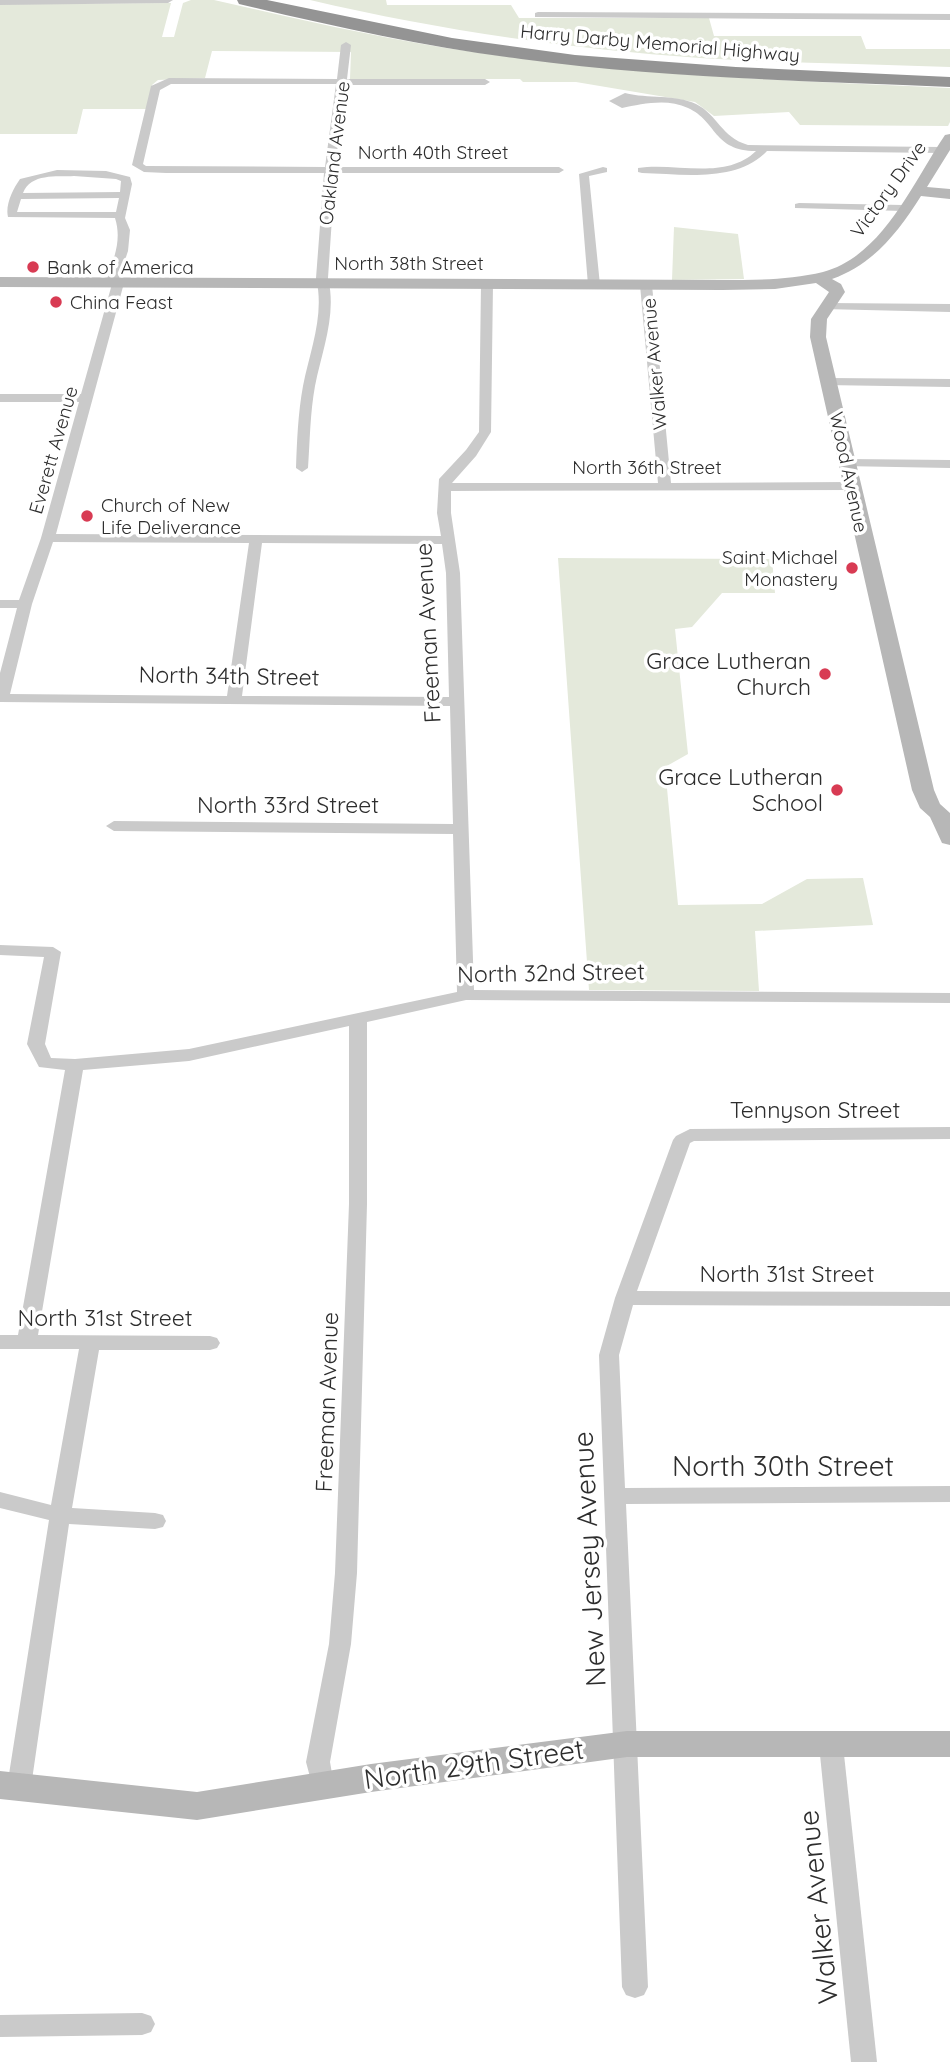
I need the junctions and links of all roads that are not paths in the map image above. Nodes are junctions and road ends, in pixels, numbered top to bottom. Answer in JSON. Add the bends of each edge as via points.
{"nodes":[{"id":1,"x":168,"y":0,"type":"edge"},
{"id":2,"x":246,"y":0,"type":"edge"},
{"id":3,"x":289,"y":0,"type":"edge"},
{"id":4,"x":0,"y":2,"type":"edge"},
{"id":5,"x":538,"y":15,"type":"dead end"},
{"id":6,"x":950,"y":17,"type":"edge"},
{"id":7,"x":346,"y":45,"type":"dead end"},
{"id":8,"x":950,"y":72,"type":"edge"},
{"id":9,"x":925,"y":76,"type":"junction"},
{"id":10,"x":343,"y":81,"type":"junction"},
{"id":11,"x":485,"y":82,"type":"dead end"},
{"id":12,"x":950,"y":82,"type":"edge"},
{"id":13,"x":638,"y":100,"type":"dead end"},
{"id":14,"x":763,"y":150,"type":"junction"},
{"id":15,"x":945,"y":152,"type":"edge"},
{"id":16,"x":330,"y":169,"type":"junction"},
{"id":17,"x":559,"y":170,"type":"dead end"},
{"id":18,"x":603,"y":170,"type":"dead end"},
{"id":19,"x":642,"y":170,"type":"dead end"},
{"id":20,"x":916,"y":191,"type":"junction"},
{"id":21,"x":950,"y":194,"type":"edge"},
{"id":22,"x":125,"y":195,"type":"junction"},
{"id":23,"x":18,"y":196,"type":"junction"},
{"id":24,"x":799,"y":206,"type":"dead end"},
{"id":25,"x":903,"y":208,"type":"junction"},
{"id":26,"x":120,"y":215,"type":"junction"},
{"id":27,"x":818,"y":277,"type":"junction"},
{"id":28,"x":0,"y":282,"type":"edge"},
{"id":29,"x":118,"y":283,"type":"junction"},
{"id":30,"x":324,"y":283,"type":"junction"},
{"id":31,"x":487,"y":284,"type":"junction"},
{"id":32,"x":594,"y":285,"type":"junction"},
{"id":33,"x":646,"y":285,"type":"junction"},
{"id":34,"x":827,"y":307,"type":"junction"},
{"id":35,"x":950,"y":308,"type":"edge"},
{"id":36,"x":829,"y":382,"type":"junction"},
{"id":37,"x":950,"y":383,"type":"edge"},
{"id":38,"x":0,"y":398,"type":"edge"},
{"id":39,"x":88,"y":398,"type":"junction"},
{"id":40,"x":847,"y":463,"type":"junction"},
{"id":41,"x":950,"y":464,"type":"edge"},
{"id":42,"x":302,"y":468,"type":"dead end"},
{"id":43,"x":665,"y":486,"type":"junction"},
{"id":44,"x":850,"y":486,"type":"junction"},
{"id":45,"x":444,"y":487,"type":"junction"},
{"id":46,"x":48,"y":538,"type":"junction"},
{"id":47,"x":256,"y":540,"type":"junction"},
{"id":48,"x":449,"y":540,"type":"junction"},
{"id":49,"x":0,"y":604,"type":"edge"},
{"id":50,"x":26,"y":604,"type":"junction"},
{"id":51,"x":0,"y":698,"type":"edge"},
{"id":52,"x":234,"y":699,"type":"junction"},
{"id":53,"x":457,"y":702,"type":"junction"},
{"id":54,"x":945,"y":814,"type":"edge"},
{"id":55,"x":114,"y":826,"type":"dead end"},
{"id":56,"x":462,"y":829,"type":"junction"},
{"id":57,"x":950,"y":838,"type":"edge"},
{"id":58,"x":0,"y":950,"type":"edge"},
{"id":59,"x":466,"y":995,"type":"junction"},
{"id":60,"x":950,"y":998,"type":"edge"},
{"id":61,"x":358,"y":1018,"type":"junction"},
{"id":62,"x":75,"y":1065,"type":"junction"},
{"id":63,"x":950,"y":1133,"type":"edge"},
{"id":64,"x":682,"y":1140,"type":"joint"},
{"id":65,"x":625,"y":1298,"type":"junction"},
{"id":66,"x":950,"y":1299,"type":"edge"},
{"id":67,"x":0,"y":1342,"type":"edge"},
{"id":68,"x":27,"y":1343,"type":"junction"},
{"id":69,"x":90,"y":1343,"type":"junction"},
{"id":70,"x":210,"y":1343,"type":"dead end"},
{"id":71,"x":950,"y":1494,"type":"edge"},
{"id":72,"x":616,"y":1496,"type":"junction"},
{"id":73,"x":0,"y":1500,"type":"edge"},
{"id":74,"x":60,"y":1515,"type":"junction"},
{"id":75,"x":155,"y":1521,"type":"dead end"},
{"id":76,"x":627,"y":1744,"type":"junction"},
{"id":77,"x":950,"y":1744,"type":"edge"},
{"id":78,"x":831,"y":1745,"type":"junction"},
{"id":79,"x":10,"y":1786,"type":"edge"},
{"id":80,"x":322,"y":1786,"type":"junction"},
{"id":81,"x":635,"y":1987,"type":"dead end"},
{"id":82,"x":142,"y":2024,"type":"dead end"},
{"id":83,"x":0,"y":2026,"type":"edge"},
{"id":84,"x":864,"y":2062,"type":"edge"}],
"edges":[{"from":1,"to":4,"type":"street"},
{"from":2,"to":9,"type":"highway","name":"Harry Darby Memorial Highway","via":[[429,39],[520,53],[688,69]]},
{"from":3,"to":9,"type":"highway","name":"Harry Darby Memorial Highway","via":[[424,30],[594,52]]},
{"from":5,"to":6,"type":"street","via":[[877,12]]},
{"from":7,"to":10,"type":"street","name":"Oakland Avenue"},
{"from":8,"to":9,"type":"highway","name":"Harry Darby Memorial Highway"},
{"from":9,"to":12,"type":"highway","name":"Harry Darby Memorial Highway"},
{"from":10,"to":11,"type":"street"},
{"from":10,"to":16,"type":"street","name":"Oakland Avenue"},
{"from":10,"to":16,"type":"street","name":"North 40th Street","via":[[169,81],[156,85],[137,165],[179,170]]},
{"from":13,"to":14,"type":"street","via":[[695,108],[722,138]]},
{"from":14,"to":15,"type":"street"},
{"from":14,"to":19,"type":"street","via":[[757,158],[732,168]]},
{"from":15,"to":20,"type":"street","name":"Victory Drive"},
{"from":16,"to":17,"type":"street","name":"North 40th Street"},
{"from":16,"to":30,"type":"street","name":"Oakland Avenue"},
{"from":18,"to":32,"type":"street","via":[[584,174]]},
{"from":20,"to":21,"type":"street"},
{"from":20,"to":25,"type":"street","name":"Victory Drive"},
{"from":22,"to":23,"type":"street"},
{"from":22,"to":23,"type":"street","via":[[126,179],[119,174],[49,174],[25,179]]},
{"from":22,"to":26,"type":"street","name":"Everett Avenue"},
{"from":23,"to":26,"type":"street","via":[[12,215]]},
{"from":24,"to":25,"type":"street"},
{"from":25,"to":27,"type":"street","name":"Victory Drive","via":[[857,261]]},
{"from":26,"to":29,"type":"street","name":"Everett Avenue","via":[[122,251],[113,279]]},
{"from":27,"to":33,"type":"street","name":"North 38th Street","via":[[753,285]]},
{"from":27,"to":34,"type":"street","name":"Wood Avenue","via":[[837,292]]},
{"from":28,"to":29,"type":"street","name":"North 38th Street"},
{"from":29,"to":30,"type":"street","name":"North 38th Street"},
{"from":29,"to":39,"type":"street","name":"Everett Avenue"},
{"from":30,"to":31,"type":"street","name":"North 38th Street"},
{"from":30,"to":42,"type":"street","name":"Oakland Avenue"},
{"from":31,"to":32,"type":"street","name":"North 38th Street"},
{"from":31,"to":45,"type":"street","via":[[485,432]]},
{"from":32,"to":33,"type":"street","name":"North 38th Street"},
{"from":33,"to":43,"type":"street","name":"Walker Avenue"},
{"from":34,"to":35,"type":"street"},
{"from":34,"to":36,"type":"street","name":"Wood Avenue","via":[[817,329]]},
{"from":36,"to":37,"type":"street"},
{"from":36,"to":40,"type":"street","name":"Wood Avenue"},
{"from":38,"to":39,"type":"street"},
{"from":39,"to":46,"type":"street","name":"Everett Avenue"},
{"from":40,"to":41,"type":"street"},
{"from":40,"to":44,"type":"street","name":"Wood Avenue"},
{"from":43,"to":44,"type":"street","name":"North 36th Street"},
{"from":43,"to":45,"type":"street","name":"North 36th Street"},
{"from":44,"to":54,"type":"street","name":"Wood Avenue","via":[[923,790],[931,808]]},
{"from":45,"to":48,"type":"street","name":"Freeman Avenue"},
{"from":46,"to":47,"type":"street"},
{"from":46,"to":50,"type":"street","name":"Everett Avenue"},
{"from":47,"to":48,"type":"street"},
{"from":47,"to":52,"type":"street"},
{"from":48,"to":53,"type":"street","name":"Freeman Avenue"},
{"from":49,"to":50,"type":"street"},
{"from":50,"to":51,"type":"street","name":"Everett Avenue"},
{"from":51,"to":52,"type":"street","name":"North 34th Street"},
{"from":52,"to":53,"type":"street","name":"North 34th Street"},
{"from":53,"to":56,"type":"street","name":"Freeman Avenue"},
{"from":54,"to":57,"type":"street","name":"Wood Avenue"},
{"from":55,"to":56,"type":"street","name":"North 33rd Street"},
{"from":56,"to":59,"type":"street","name":"Freeman Avenue"},
{"from":58,"to":62,"type":"street","via":[[54,952],[36,1044],[45,1063]]},
{"from":59,"to":60,"type":"street","name":"North 32nd Street"},
{"from":59,"to":61,"type":"street","name":"North 32nd Street"},
{"from":61,"to":62,"type":"street","name":"North 32nd Street","via":[[189,1055]]},
{"from":61,"to":80,"type":"street","name":"Freeman Avenue","via":[[358,1204],[346,1573],[340,1644],[318,1762]]},
{"from":62,"to":68,"type":"street"},
{"from":63,"to":64,"type":"street","name":"Tennyson Street","via":[[690,1135]]},
{"from":64,"to":65,"type":"street","name":"New Jersey Avenue"},
{"from":65,"to":66,"type":"street","name":"North 31st Street"},
{"from":65,"to":72,"type":"street","name":"New Jersey Avenue","via":[[609,1355]]},
{"from":67,"to":68,"type":"street","name":"North 31st Street"},
{"from":68,"to":69,"type":"street","name":"North 31st Street"},
{"from":69,"to":70,"type":"street","name":"North 31st Street"},
{"from":69,"to":74,"type":"street"},
{"from":71,"to":72,"type":"street","name":"North 30th Street"},
{"from":72,"to":76,"type":"street","name":"New Jersey Avenue"},
{"from":73,"to":74,"type":"street"},
{"from":74,"to":75,"type":"street"},
{"from":74,"to":79,"type":"street"},
{"from":76,"to":78,"type":"street","name":"North 29th Street"},
{"from":76,"to":80,"type":"street","name":"North 29th Street"},
{"from":76,"to":81,"type":"street","name":"New Jersey Avenue"},
{"from":77,"to":78,"type":"street","name":"North 29th Street"},
{"from":78,"to":84,"type":"street","name":"Walker Avenue"},
{"from":79,"to":80,"type":"street","name":"North 29th Street","via":[[197,1806]]},
{"from":82,"to":83,"type":"street"}]}
